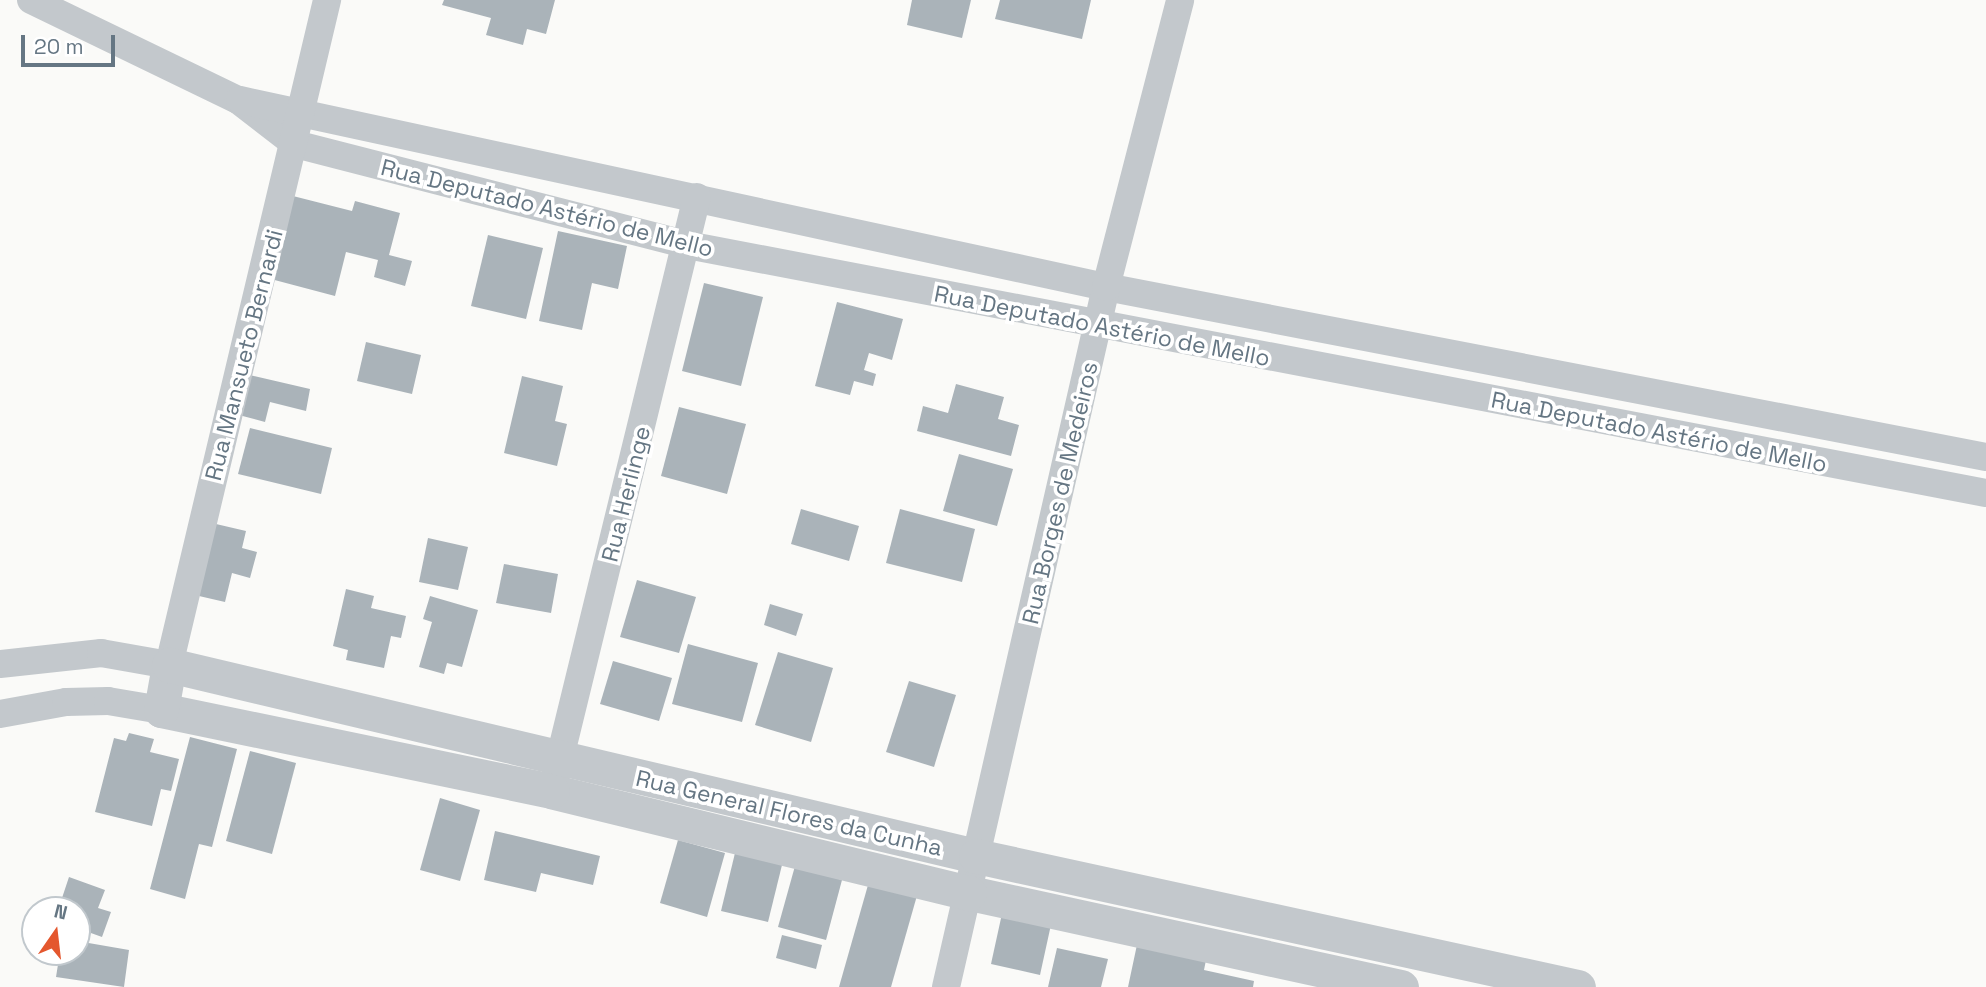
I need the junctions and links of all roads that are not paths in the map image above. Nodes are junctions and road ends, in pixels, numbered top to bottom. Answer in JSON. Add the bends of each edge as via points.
{"nodes":[{"id":1,"x":31,"y":0,"type":"edge"},
{"id":2,"x":327,"y":0,"type":"edge"},
{"id":3,"x":1180,"y":0,"type":"edge"},
{"id":4,"x":237,"y":100,"type":"junction"},
{"id":5,"x":303,"y":110,"type":"junction"},
{"id":6,"x":295,"y":144,"type":"junction"},
{"id":7,"x":697,"y":197,"type":"junction"},
{"id":8,"x":687,"y":245,"type":"junction"},
{"id":9,"x":1106,"y":287,"type":"junction"},
{"id":10,"x":1099,"y":325,"type":"junction"},
{"id":11,"x":1706,"y":402,"type":"junction"},
{"id":12,"x":1702,"y":440,"type":"junction"},
{"id":13,"x":1986,"y":457,"type":"edge"},
{"id":14,"x":1986,"y":493,"type":"edge"},
{"id":15,"x":0,"y":664,"type":"edge"},
{"id":16,"x":169,"y":665,"type":"junction"},
{"id":17,"x":161,"y":710,"type":"junction"},
{"id":18,"x":0,"y":714,"type":"edge"},
{"id":19,"x":556,"y":775,"type":"junction"},
{"id":20,"x":976,"y":856,"type":"junction"},
{"id":21,"x":968,"y":893,"type":"junction"},
{"id":22,"x":946,"y":987,"type":"edge"},
{"id":23,"x":1401,"y":987,"type":"edge"},
{"id":24,"x":1578,"y":987,"type":"edge"}],
"edges":[{"from":1,"to":4,"type":"street","name":"Rua Deputado Astério de Mello"},
{"from":2,"to":5,"type":"street","name":"Rua Mansueto Bernardi"},
{"from":3,"to":9,"type":"street","name":"Rua Borges de Medeiros"},
{"from":4,"to":5,"type":"street","name":"Rua Deputado Astério de Mello"},
{"from":4,"to":6,"type":"street","name":"Rua Deputado Astério de Mello"},
{"from":5,"to":6,"type":"street","name":"Rua Mansueto Bernardi"},
{"from":5,"to":7,"type":"street","name":"Rua Deputado Astério de Mello"},
{"from":6,"to":8,"type":"street","name":"Rua Deputado Astério de Mello"},
{"from":6,"to":16,"type":"street","name":"Rua Mansueto Bernardi"},
{"from":7,"to":8,"type":"street","name":"Rua Herlinge"},
{"from":7,"to":9,"type":"street","name":"Rua Deputado Astério de Mello"},
{"from":8,"to":10,"type":"street","name":"Rua Deputado Astério de Mello"},
{"from":8,"to":19,"type":"street","name":"Rua Herlinge"},
{"from":9,"to":10,"type":"street","name":"Rua Borges de Medeiros"},
{"from":9,"to":11,"type":"street","name":"Rua Deputado Astério de Mello"},
{"from":10,"to":12,"type":"street","name":"Rua Deputado Astério de Mello"},
{"from":10,"to":20,"type":"street","name":"Rua Borges de Medeiros"},
{"from":11,"to":12,"type":"street"},
{"from":11,"to":13,"type":"street","name":"Rua Deputado Astério de Mello"},
{"from":12,"to":14,"type":"street","name":"Rua Deputado Astério de Mello"},
{"from":15,"to":16,"type":"street","name":"Rua General Flores da Cunha","via":[[101,653]]},
{"from":16,"to":17,"type":"street","name":"Rua Mansueto Bernardi"},
{"from":16,"to":19,"type":"street","name":"Rua General Flores da Cunha"},
{"from":17,"to":18,"type":"street","name":"Rua General Flores da Cunha","via":[[108,701],[66,702]]},
{"from":17,"to":19,"type":"street","name":"Rua General Flores da Cunha"},
{"from":19,"to":20,"type":"street","name":"Rua General Flores da Cunha"},
{"from":19,"to":21,"type":"street","name":"Rua General Flores da Cunha"},
{"from":20,"to":21,"type":"street","name":"Rua Borges de Medeiros"},
{"from":20,"to":24,"type":"street","name":"Rua General Flores da Cunha"},
{"from":21,"to":22,"type":"street","name":"Rua Borges de Medeiros"},
{"from":21,"to":23,"type":"street","name":"Rua General Flores da Cunha"}]}
